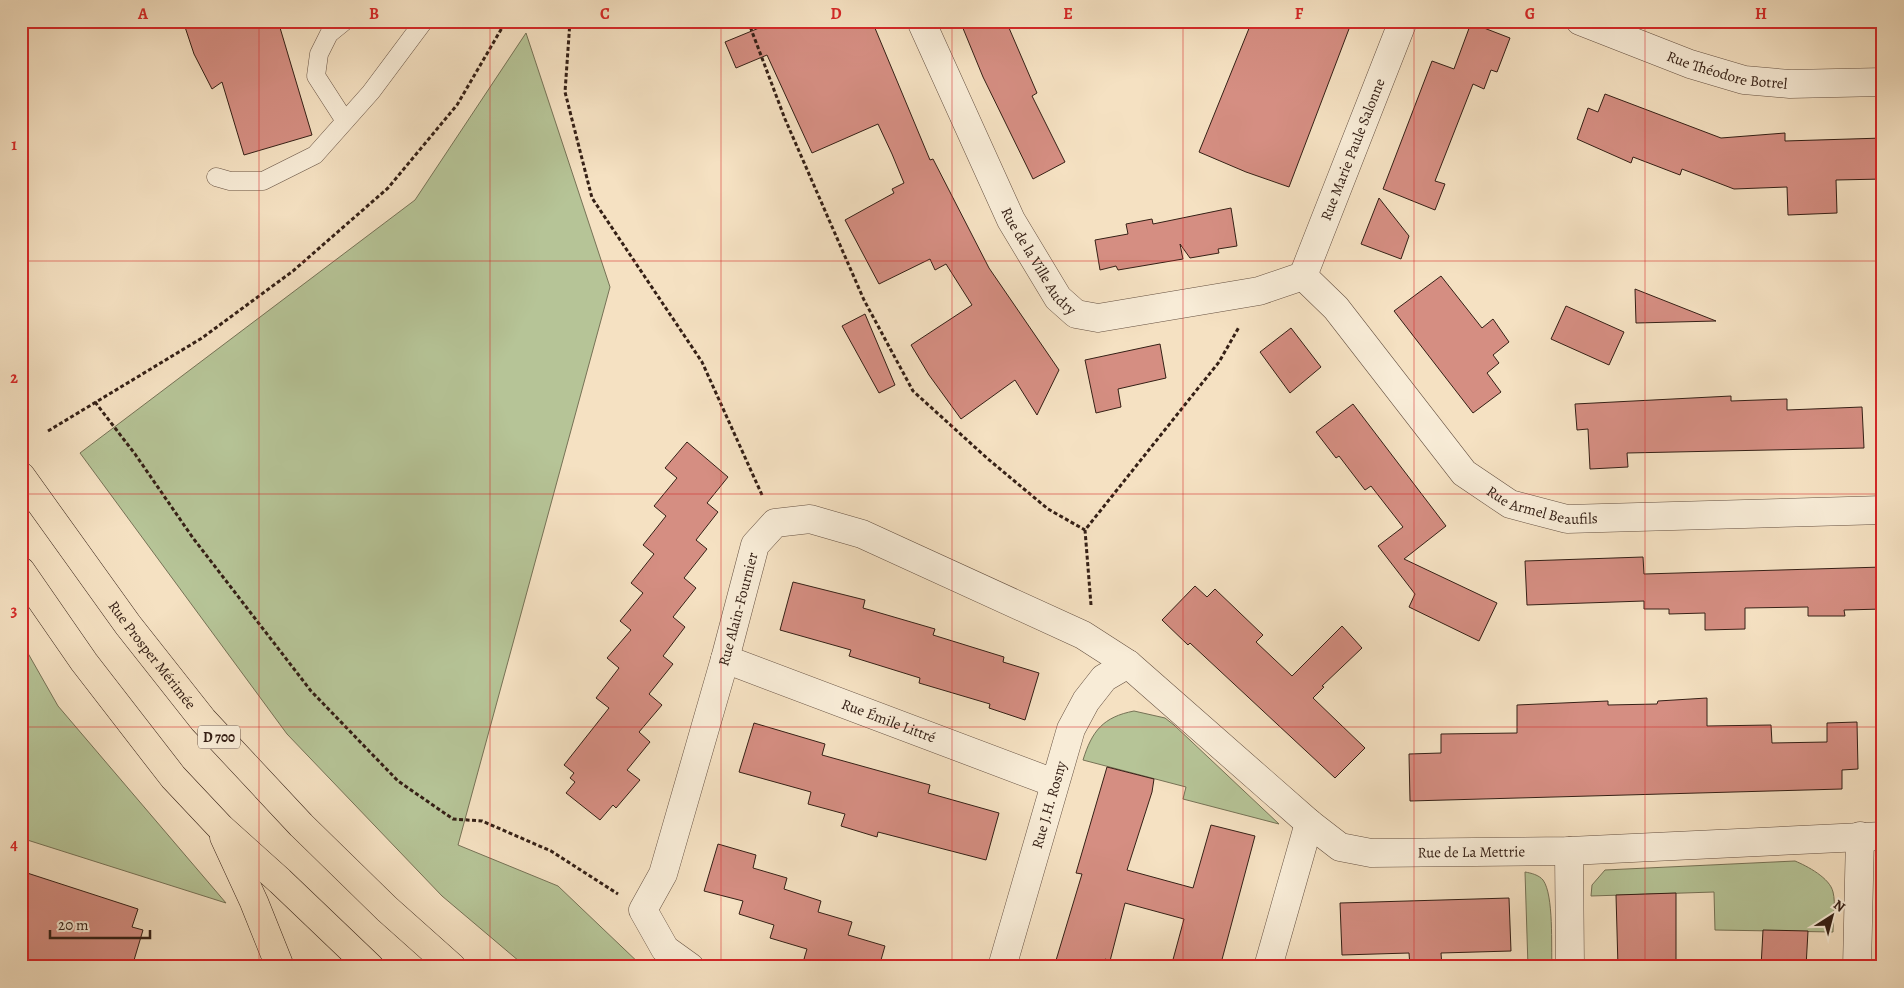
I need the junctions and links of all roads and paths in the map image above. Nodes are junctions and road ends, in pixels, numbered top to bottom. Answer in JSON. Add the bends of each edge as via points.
{"nodes":[{"id":1,"x":345,"y":21,"type":"edge"},
{"id":2,"x":424,"y":21,"type":"edge"},
{"id":3,"x":506,"y":21,"type":"edge"},
{"id":4,"x":570,"y":21,"type":"edge"},
{"id":5,"x":748,"y":21,"type":"edge"},
{"id":6,"x":921,"y":21,"type":"edge"},
{"id":7,"x":1403,"y":21,"type":"edge"},
{"id":8,"x":1580,"y":21,"type":"edge"},
{"id":9,"x":1883,"y":82,"type":"edge"},
{"id":10,"x":345,"y":121,"type":"junction"},
{"id":11,"x":216,"y":177,"type":"dead end"},
{"id":12,"x":1303,"y":276,"type":"junction"},
{"id":13,"x":1259,"y":291,"type":"junction"},
{"id":14,"x":95,"y":402,"type":"junction"},
{"id":15,"x":48,"y":431,"type":"dead end"},
{"id":16,"x":21,"y":476,"type":"edge"},
{"id":17,"x":1883,"y":510,"type":"edge"},
{"id":18,"x":775,"y":523,"type":"junction"},
{"id":19,"x":1085,"y":530,"type":"junction"},
{"id":20,"x":21,"y":571,"type":"edge"},
{"id":21,"x":1083,"y":635,"type":"junction"},
{"id":22,"x":725,"y":658,"type":"junction"},
{"id":23,"x":1128,"y":664,"type":"junction"},
{"id":24,"x":1054,"y":783,"type":"junction"},
{"id":25,"x":1309,"y":823,"type":"junction"},
{"id":26,"x":220,"y":828,"type":"junction"},
{"id":27,"x":1871,"y":836,"type":"edge"},
{"id":28,"x":1569,"y":851,"type":"junction"},
{"id":29,"x":643,"y":910,"type":"junction"},
{"id":30,"x":280,"y":967,"type":"edge"},
{"id":31,"x":370,"y":967,"type":"edge"},
{"id":32,"x":452,"y":967,"type":"edge"},
{"id":33,"x":690,"y":967,"type":"edge"},
{"id":34,"x":1002,"y":967,"type":"edge"},
{"id":35,"x":1268,"y":967,"type":"edge"},
{"id":36,"x":1570,"y":967,"type":"edge"},
{"id":37,"x":1857,"y":967,"type":"edge"}],
"edges":[{"from":1,"to":10,"type":"lane","via":[[329,34],[319,54],[316,76]]},
{"from":2,"to":10,"type":"lane"},
{"from":3,"to":14,"type":"path","via":[[457,105],[388,188],[293,271],[202,338]]},
{"from":4,"to":18,"type":"path","via":[[565,92],[592,198],[702,362]]},
{"from":5,"to":19,"type":"path","via":[[785,119],[864,300],[913,391],[1048,509]]},
{"from":6,"to":13,"type":"street","name":"Rue de la Ville Audry","via":[[1011,220],[1058,298],[1076,314],[1098,318]]},
{"from":7,"to":12,"type":"street","name":"Rue Marie Paule Salonne"},
{"from":8,"to":9,"type":"street","name":"Rue Théodore Botrel","via":[[1690,64],[1744,80],[1790,84]]},
{"from":10,"to":11,"type":"lane","via":[[315,155],[263,180],[230,181]]},
{"from":12,"to":13,"type":"street","name":"Rue de la Ville Audry"},
{"from":12,"to":17,"type":"street","name":"Rue Armel Beaufils","via":[[1336,308],[1464,473],[1510,504],[1567,519]]},
{"from":13,"to":19,"type":"path","via":[[1219,362]]},
{"from":14,"to":15,"type":"path"},
{"from":14,"to":29,"type":"path","via":[[193,538],[311,691],[398,781],[453,819],[482,821],[551,851]]},
{"from":16,"to":32,"type":"main road","name":"Rue Prosper Mérimée","number":"D 700","via":[[128,625],[203,720],[301,825]]},
{"from":18,"to":21,"type":"street","via":[[810,519],[862,534]]},
{"from":18,"to":22,"type":"street","name":"Rue Alain-Fournier","via":[[755,545]]},
{"from":19,"to":21,"type":"path","via":[[1091,615]]},
{"from":20,"to":26,"type":"main road","via":[[101,685],[173,777]]},
{"from":21,"to":23,"type":"street"},
{"from":22,"to":24,"type":"street","name":"Rue Émile Littré"},
{"from":22,"to":29,"type":"street","name":"Rue Alain-Fournier","via":[[663,874]]},
{"from":23,"to":24,"type":"street","name":"Rue J.H. Rosny","via":[[1104,678],[1086,701],[1071,729]]},
{"from":23,"to":25,"type":"street","name":"Rue de La Mettrie"},
{"from":24,"to":34,"type":"street","name":"Rue J.H. Rosny"},
{"from":25,"to":28,"type":"street","name":"Rue de La Mettrie","via":[[1340,848],[1371,853]]},
{"from":25,"to":35,"type":"street"},
{"from":26,"to":30,"type":"main road"},
{"from":26,"to":31,"type":"main road"},
{"from":27,"to":28,"type":"street","name":"Rue de La Mettrie"},
{"from":27,"to":37,"type":"street"},
{"from":28,"to":36,"type":"street"},
{"from":29,"to":33,"type":"street","via":[[665,950]]}]}
